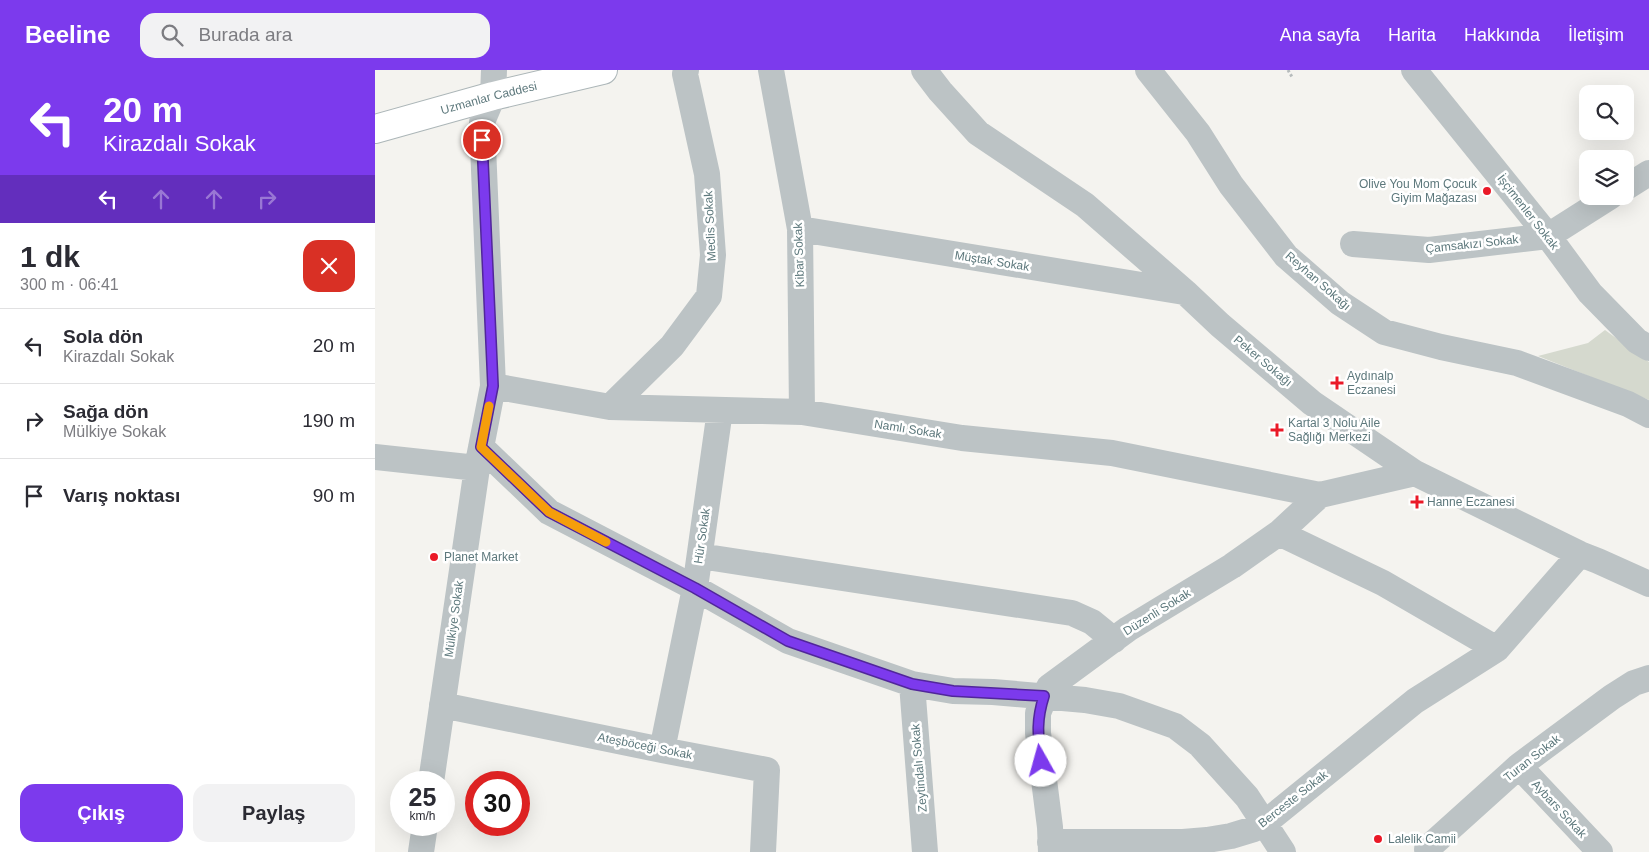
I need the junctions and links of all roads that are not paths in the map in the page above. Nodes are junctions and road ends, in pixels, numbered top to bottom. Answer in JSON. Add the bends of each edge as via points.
{"nodes":[{"id":1,"x":603,"y":70,"type":"edge"},
{"id":2,"x":685,"y":70,"type":"edge"},
{"id":3,"x":771,"y":70,"type":"edge"},
{"id":4,"x":924,"y":70,"type":"edge"},
{"id":5,"x":1148,"y":70,"type":"edge"},
{"id":6,"x":1414,"y":70,"type":"edge"},
{"id":7,"x":493,"y":83,"type":"edge"},
{"id":8,"x":375,"y":129,"type":"edge"},
{"id":9,"x":1649,"y":172,"type":"edge"},
{"id":10,"x":1634,"y":182,"type":"edge"},
{"id":11,"x":1597,"y":205,"type":"edge"},
{"id":12,"x":800,"y":229,"type":"junction"},
{"id":13,"x":1548,"y":236,"type":"junction"},
{"id":14,"x":1353,"y":244,"type":"dead end"},
{"id":15,"x":1185,"y":292,"type":"junction"},
{"id":16,"x":1649,"y":348,"type":"edge"},
{"id":17,"x":493,"y":386,"type":"junction"},
{"id":18,"x":610,"y":407,"type":"junction"},
{"id":19,"x":720,"y":410,"type":"junction"},
{"id":20,"x":802,"y":412,"type":"junction"},
{"id":21,"x":1649,"y":415,"type":"edge"},
{"id":22,"x":375,"y":457,"type":"edge"},
{"id":23,"x":479,"y":458,"type":"junction"},
{"id":24,"x":1415,"y":473,"type":"junction"},
{"id":25,"x":1320,"y":495,"type":"junction"},
{"id":26,"x":1279,"y":533,"type":"junction"},
{"id":27,"x":1580,"y":554,"type":"junction"},
{"id":28,"x":700,"y":556,"type":"junction"},
{"id":29,"x":1649,"y":584,"type":"edge"},
{"id":30,"x":695,"y":588,"type":"junction"},
{"id":31,"x":1114,"y":640,"type":"junction"},
{"id":32,"x":1497,"y":649,"type":"junction"},
{"id":33,"x":1649,"y":678,"type":"edge"},
{"id":34,"x":912,"y":684,"type":"junction"},
{"id":35,"x":1044,"y":696,"type":"junction"},
{"id":36,"x":442,"y":705,"type":"junction"},
{"id":37,"x":662,"y":750,"type":"junction"},
{"id":38,"x":1519,"y":766,"type":"junction"},
{"id":39,"x":433,"y":771,"type":"edge"},
{"id":40,"x":1263,"y":823,"type":"junction"},
{"id":41,"x":423,"y":836,"type":"edge"},
{"id":42,"x":1051,"y":847,"type":"edge"},
{"id":43,"x":1172,"y":847,"type":"edge"},
{"id":44,"x":421,"y":852,"type":"edge"},
{"id":45,"x":763,"y":852,"type":"edge"},
{"id":46,"x":925,"y":852,"type":"edge"},
{"id":47,"x":1283,"y":852,"type":"edge"},
{"id":48,"x":1430,"y":852,"type":"edge"},
{"id":49,"x":1600,"y":852,"type":"edge"}],
"edges":[{"from":1,"to":7,"type":"street","name":"Uzmanlar Caddesi"},
{"from":2,"to":18,"type":"street","name":"Meclis Sokak","via":[[707,174],[713,256],[709,296],[672,346]]},
{"from":3,"to":12,"type":"street","name":"Kibar Sokak"},
{"from":4,"to":15,"type":"street","name":"Peker Sokağı","via":[[978,133],[1085,205]]},
{"from":5,"to":21,"type":"street","name":"Reyhan Sokağı","via":[[1198,133],[1231,185],[1286,256],[1340,304],[1384,332],[1517,363],[1628,404]]},
{"from":6,"to":13,"type":"street","name":"İşçimenler Sokak"},
{"from":7,"to":8,"type":"street","name":"Uzmanlar Caddesi"},
{"from":7,"to":17,"type":"street","name":"Mülkiye Sokak","via":[[482,122]]},
{"from":9,"to":10,"type":"street"},
{"from":11,"to":13,"type":"street","name":"Çamsakızı Sokak"},
{"from":12,"to":15,"type":"street","name":"Müştak Sokak"},
{"from":12,"to":20,"type":"street","name":"Kibar Sokak"},
{"from":13,"to":14,"type":"street","name":"Çamsakızı Sokak","via":[[1429,250]]},
{"from":13,"to":16,"type":"street","name":"İşçimenler Sokak","via":[[1589,293],[1637,341]]},
{"from":15,"to":24,"type":"street","name":"Peker Sokağı","via":[[1313,403]]},
{"from":17,"to":18,"type":"street","name":"Namlı Sokak"},
{"from":17,"to":23,"type":"street","name":"Mülkiye Sokak"},
{"from":18,"to":19,"type":"street","name":"Namlı Sokak"},
{"from":19,"to":20,"type":"street","name":"Namlı Sokak"},
{"from":19,"to":28,"type":"street","name":"Hür Sokak"},
{"from":20,"to":25,"type":"street","name":"Namlı Sokak","via":[[962,438],[1112,453]]},
{"from":22,"to":23,"type":"street"},
{"from":23,"to":30,"type":"street","via":[[549,512]]},
{"from":23,"to":36,"type":"street","name":"Mülkiye Sokak"},
{"from":24,"to":25,"type":"street","name":"Düzenli Sokak"},
{"from":24,"to":27,"type":"street","name":"Peker Sokağı"},
{"from":25,"to":26,"type":"street","name":"Düzenli Sokak"},
{"from":26,"to":31,"type":"street","name":"Düzenli Sokak"},
{"from":26,"to":32,"type":"street","via":[[1383,583]]},
{"from":27,"to":29,"type":"street","name":"Peker Sokağı"},
{"from":27,"to":32,"type":"street","name":"Berceste Sokak"},
{"from":28,"to":30,"type":"street","name":"Hür Sokak"},
{"from":28,"to":31,"type":"street","via":[[1072,613],[1093,622]]},
{"from":30,"to":34,"type":"street","via":[[788,641]]},
{"from":30,"to":37,"type":"street","name":"Hür Sokak"},
{"from":31,"to":35,"type":"street","name":"Düzenli Sokak","via":[[1049,687]]},
{"from":32,"to":40,"type":"street","name":"Berceste Sokak","via":[[1415,701]]},
{"from":33,"to":38,"type":"street","name":"Turan Sokak","via":[[1612,697]]},
{"from":34,"to":35,"type":"street","via":[[953,691]]},
{"from":34,"to":46,"type":"street","name":"Zeytindalı Sokak"},
{"from":35,"to":40,"type":"street","via":[[1119,706],[1175,726],[1200,746],[1247,797]]},
{"from":35,"to":42,"type":"street","name":"Düzenli Sokak","via":[[1038,713],[1038,733]]},
{"from":36,"to":37,"type":"street","name":"Ateşböceği Sokak"},
{"from":36,"to":39,"type":"street","name":"Mülkiye Sokak"},
{"from":37,"to":45,"type":"street","name":"Ateşböceği Sokak","via":[[767,770]]},
{"from":38,"to":48,"type":"street","name":"Turan Sokak","via":[[1427,849]]},
{"from":38,"to":49,"type":"street","name":"Aybars Sokak"},
{"from":40,"to":43,"type":"street","name":"Berceste Sokak","via":[[1231,836]]},
{"from":40,"to":47,"type":"street"},
{"from":41,"to":44,"type":"street"},
{"from":42,"to":43,"type":"street","name":"Berceste Sokak"}]}
